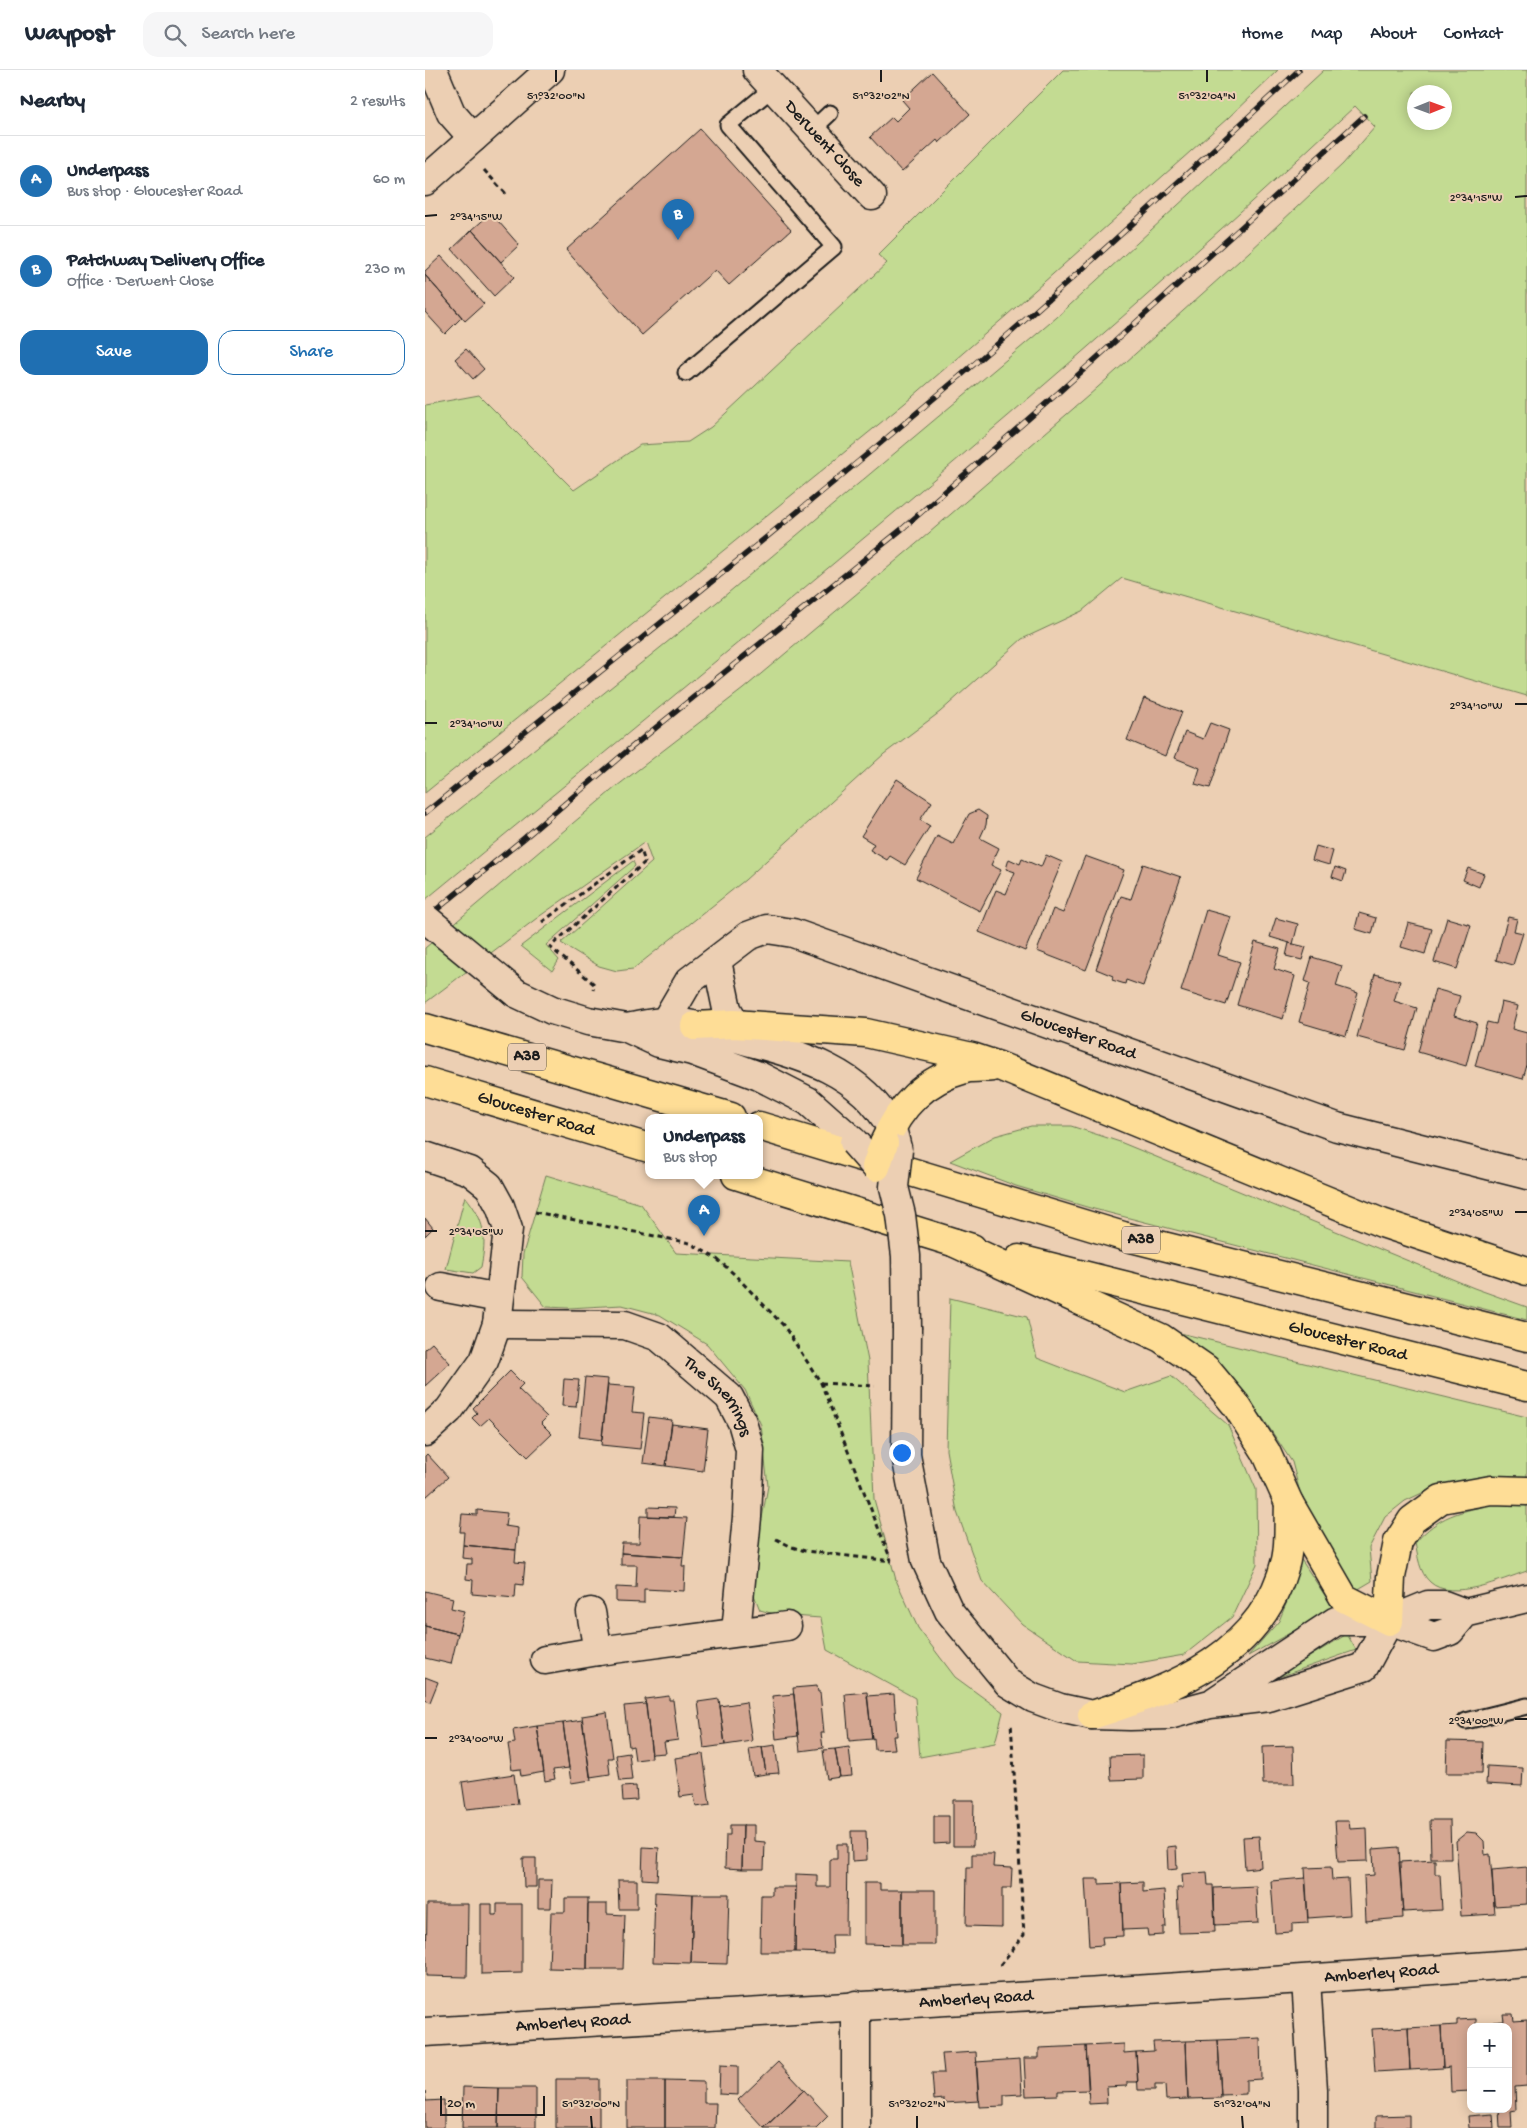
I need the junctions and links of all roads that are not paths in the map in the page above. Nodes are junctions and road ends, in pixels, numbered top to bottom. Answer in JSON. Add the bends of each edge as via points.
{"nodes":[{"id":1,"x":433,"y":70,"type":"edge"},
{"id":2,"x":550,"y":70,"type":"edge"},
{"id":3,"x":765,"y":79,"type":"edge"},
{"id":4,"x":473,"y":138,"type":"junction"},
{"id":5,"x":425,"y":181,"type":"edge"},
{"id":6,"x":872,"y":196,"type":"dead end"},
{"id":7,"x":686,"y":373,"type":"dead end"},
{"id":8,"x":425,"y":918,"type":"edge"},
{"id":9,"x":717,"y":961,"type":"junction"},
{"id":10,"x":665,"y":1022,"type":"junction"},
{"id":11,"x":695,"y":1026,"type":"joint"},
{"id":12,"x":425,"y":1028,"type":"edge"},
{"id":13,"x":627,"y":1028,"type":"junction"},
{"id":14,"x":740,"y":1032,"type":"junction"},
{"id":15,"x":999,"y":1066,"type":"junction"},
{"id":16,"x":425,"y":1081,"type":"edge"},
{"id":17,"x":721,"y":1114,"type":"edge"},
{"id":18,"x":763,"y":1127,"type":"edge"},
{"id":19,"x":645,"y":1147,"type":"edge"},
{"id":20,"x":888,"y":1155,"type":"junction"},
{"id":21,"x":425,"y":1156,"type":"edge"},
{"id":22,"x":1527,"y":1175,"type":"edge"},
{"id":23,"x":749,"y":1179,"type":"edge"},
{"id":24,"x":955,"y":1243,"type":"junction"},
{"id":25,"x":1527,"y":1271,"type":"edge"},
{"id":26,"x":441,"y":1287,"type":"dead end"},
{"id":27,"x":498,"y":1311,"type":"junction"},
{"id":28,"x":1527,"y":1337,"type":"edge"},
{"id":29,"x":1527,"y":1386,"type":"edge"},
{"id":30,"x":425,"y":1432,"type":"edge"},
{"id":31,"x":1527,"y":1491,"type":"edge"},
{"id":32,"x":1289,"y":1503,"type":"junction"},
{"id":33,"x":1527,"y":1598,"type":"edge"},
{"id":34,"x":591,"y":1612,"type":"dead end"},
{"id":35,"x":1389,"y":1621,"type":"junction"},
{"id":36,"x":787,"y":1626,"type":"dead end"},
{"id":37,"x":736,"y":1632,"type":"junction"},
{"id":38,"x":598,"y":1651,"type":"junction"},
{"id":39,"x":545,"y":1660,"type":"dead end"},
{"id":40,"x":1210,"y":1704,"type":"junction"},
{"id":41,"x":1527,"y":1706,"type":"edge"},
{"id":42,"x":1092,"y":1715,"type":"junction"},
{"id":43,"x":1466,"y":1721,"type":"dead end"},
{"id":44,"x":1527,"y":1963,"type":"edge"},
{"id":45,"x":1306,"y":1980,"type":"junction"},
{"id":46,"x":856,"y":2005,"type":"junction"},
{"id":47,"x":425,"y":2032,"type":"edge"},
{"id":48,"x":855,"y":2128,"type":"edge"},
{"id":49,"x":1313,"y":2128,"type":"edge"}],
"edges":[{"from":1,"to":4,"type":"street","via":[[451,113]]},
{"from":2,"to":4,"type":"street"},
{"from":3,"to":6,"type":"street","name":"Derwent Close","via":[[821,121]]},
{"from":3,"to":7,"type":"lane","via":[[728,125],[835,247]]},
{"from":4,"to":5,"type":"street"},
{"from":8,"to":13,"type":"street","bridge":true,"via":[[516,993],[553,1010]]},
{"from":9,"to":10,"type":"street","name":"Gloucester Road","via":[[689,982]]},
{"from":9,"to":14,"type":"street","via":[[727,1009]]},
{"from":9,"to":22,"type":"street","name":"Gloucester Road","via":[[748,936],[767,929],[793,933],[1337,1127]]},
{"from":10,"to":11,"type":"street"},
{"from":10,"to":13,"type":"street"},
{"from":11,"to":14,"type":"main road"},
{"from":12,"to":17,"type":"main road","number":"A38"},
{"from":13,"to":20,"type":"street","bridge":true,"via":[[659,1043],[692,1051],[759,1076],[808,1102],[854,1142]]},
{"from":14,"to":15,"type":"main road","via":[[866,1033]]},
{"from":14,"to":20,"type":"street","via":[[824,1065],[850,1080],[867,1096]]},
{"from":15,"to":20,"type":"main road","via":[[965,1069],[933,1082],[910,1100]]},
{"from":15,"to":25,"type":"main road","via":[[1382,1223]]},
{"from":16,"to":19,"type":"main road","name":"Gloucester Road"},
{"from":18,"to":28,"type":"main road","number":"A38","via":[[1123,1236]]},
{"from":20,"to":42,"type":"street","bridge":true,"via":[[906,1256],[906,1455],[926,1561],[949,1611],[1008,1683],[1033,1698]]},
{"from":21,"to":27,"type":"street","via":[[470,1171],[489,1186],[500,1206],[508,1229]]},
{"from":23,"to":24,"type":"main road","name":"Gloucester Road"},
{"from":24,"to":29,"type":"main road","name":"Gloucester Road"},
{"from":24,"to":32,"type":"main road","via":[[1161,1338],[1206,1369],[1236,1405],[1266,1452]]},
{"from":26,"to":27,"type":"street","name":"The Sherrings"},
{"from":27,"to":30,"type":"street","via":[[484,1361],[449,1410]]},
{"from":27,"to":37,"type":"street","name":"The Sherrings","via":[[625,1325],[659,1337],[729,1397],[742,1422],[750,1450]]},
{"from":31,"to":35,"type":"main road","via":[[1491,1490],[1441,1499],[1412,1520],[1398,1542],[1391,1577]]},
{"from":32,"to":35,"type":"main road","via":[[1344,1598]]},
{"from":32,"to":42,"type":"main road","via":[[1286,1559],[1270,1604],[1239,1642],[1206,1668],[1141,1700]]},
{"from":33,"to":35,"type":"street","via":[[1465,1613],[1444,1605],[1428,1605]]},
{"from":34,"to":38,"type":"street"},
{"from":35,"to":40,"type":"street","via":[[1336,1621]]},
{"from":35,"to":40,"type":"street","via":[[1364,1667],[1269,1697]]},
{"from":36,"to":37,"type":"street"},
{"from":37,"to":38,"type":"street"},
{"from":38,"to":39,"type":"street"},
{"from":40,"to":42,"type":"street","via":[[1169,1715]]},
{"from":41,"to":43,"type":"lane"},
{"from":44,"to":45,"type":"street","name":"Amberley Road"},
{"from":45,"to":46,"type":"street","name":"Amberley Road"},
{"from":45,"to":49,"type":"street"},
{"from":46,"to":47,"type":"street","name":"Amberley Road"},
{"from":46,"to":48,"type":"street"}]}
